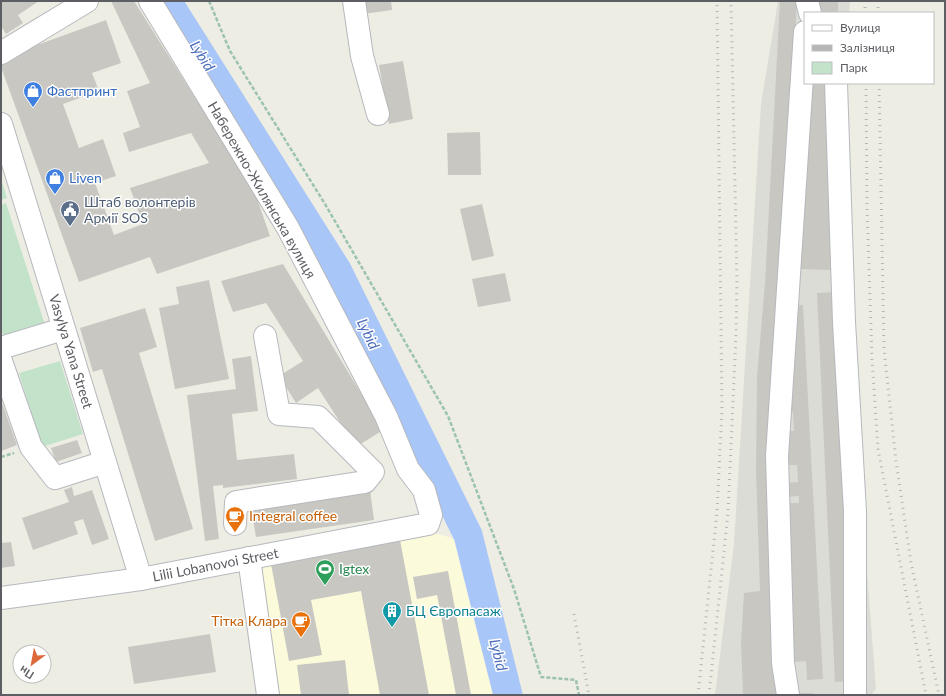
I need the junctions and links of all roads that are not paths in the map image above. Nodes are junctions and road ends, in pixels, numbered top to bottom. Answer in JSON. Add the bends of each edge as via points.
{"nodes":[{"id":1,"x":150,"y":1,"type":"edge"},
{"id":2,"x":354,"y":1,"type":"edge"},
{"id":3,"x":87,"y":2,"type":"edge"},
{"id":4,"x":804,"y":48,"type":"edge"},
{"id":5,"x":1,"y":53,"type":"edge"},
{"id":6,"x":836,"y":84,"type":"edge"},
{"id":7,"x":378,"y":114,"type":"dead end"},
{"id":8,"x":1,"y":124,"type":"edge"},
{"id":9,"x":64,"y":329,"type":"junction"},
{"id":10,"x":265,"y":336,"type":"dead end"},
{"id":11,"x":1,"y":348,"type":"edge"},
{"id":12,"x":1,"y":361,"type":"edge"},
{"id":13,"x":105,"y":462,"type":"junction"},
{"id":14,"x":408,"y":469,"type":"junction"},
{"id":15,"x":373,"y":472,"type":"junction"},
{"id":16,"x":235,"y":524,"type":"dead end"},
{"id":17,"x":428,"y":524,"type":"joint"},
{"id":18,"x":249,"y":558,"type":"junction"},
{"id":19,"x":141,"y":579,"type":"junction"},
{"id":20,"x":1,"y":598,"type":"edge"},
{"id":21,"x":268,"y":695,"type":"edge"},
{"id":22,"x":788,"y":695,"type":"edge"},
{"id":23,"x":855,"y":695,"type":"edge"}],
"edges":[{"from":1,"to":14,"type":"street","name":"Набережно-Жилянська вулиця","via":[[288,228],[386,416]]},
{"from":2,"to":7,"type":"street","via":[[362,56]]},
{"from":3,"to":5,"type":"street"},
{"from":4,"to":22,"type":"street","via":[[778,456],[783,664]]},
{"from":6,"to":23,"type":"street","via":[[844,322],[855,511]]},
{"from":8,"to":9,"type":"street","name":"Vasylya Yana Street"},
{"from":9,"to":11,"type":"street"},
{"from":9,"to":13,"type":"street","name":"Vasylya Yana Street"},
{"from":10,"to":15,"type":"street","via":[[279,414],[318,417]]},
{"from":12,"to":13,"type":"street","via":[[31,447],[55,478]]},
{"from":13,"to":19,"type":"street","name":"Vasylya Yana Street"},
{"from":14,"to":15,"type":"street"},
{"from":14,"to":17,"type":"street","name":"Набережно-Жилянська вулиця","via":[[424,490],[431,516]]},
{"from":15,"to":16,"type":"street","via":[[365,482],[236,502]]},
{"from":17,"to":18,"type":"street","name":"Lilii Lobanovoi Street"},
{"from":18,"to":19,"type":"street","name":"Lilii Lobanovoi Street"},
{"from":18,"to":21,"type":"street"},
{"from":19,"to":20,"type":"street","name":"Lilii Lobanovoi Street"}]}
